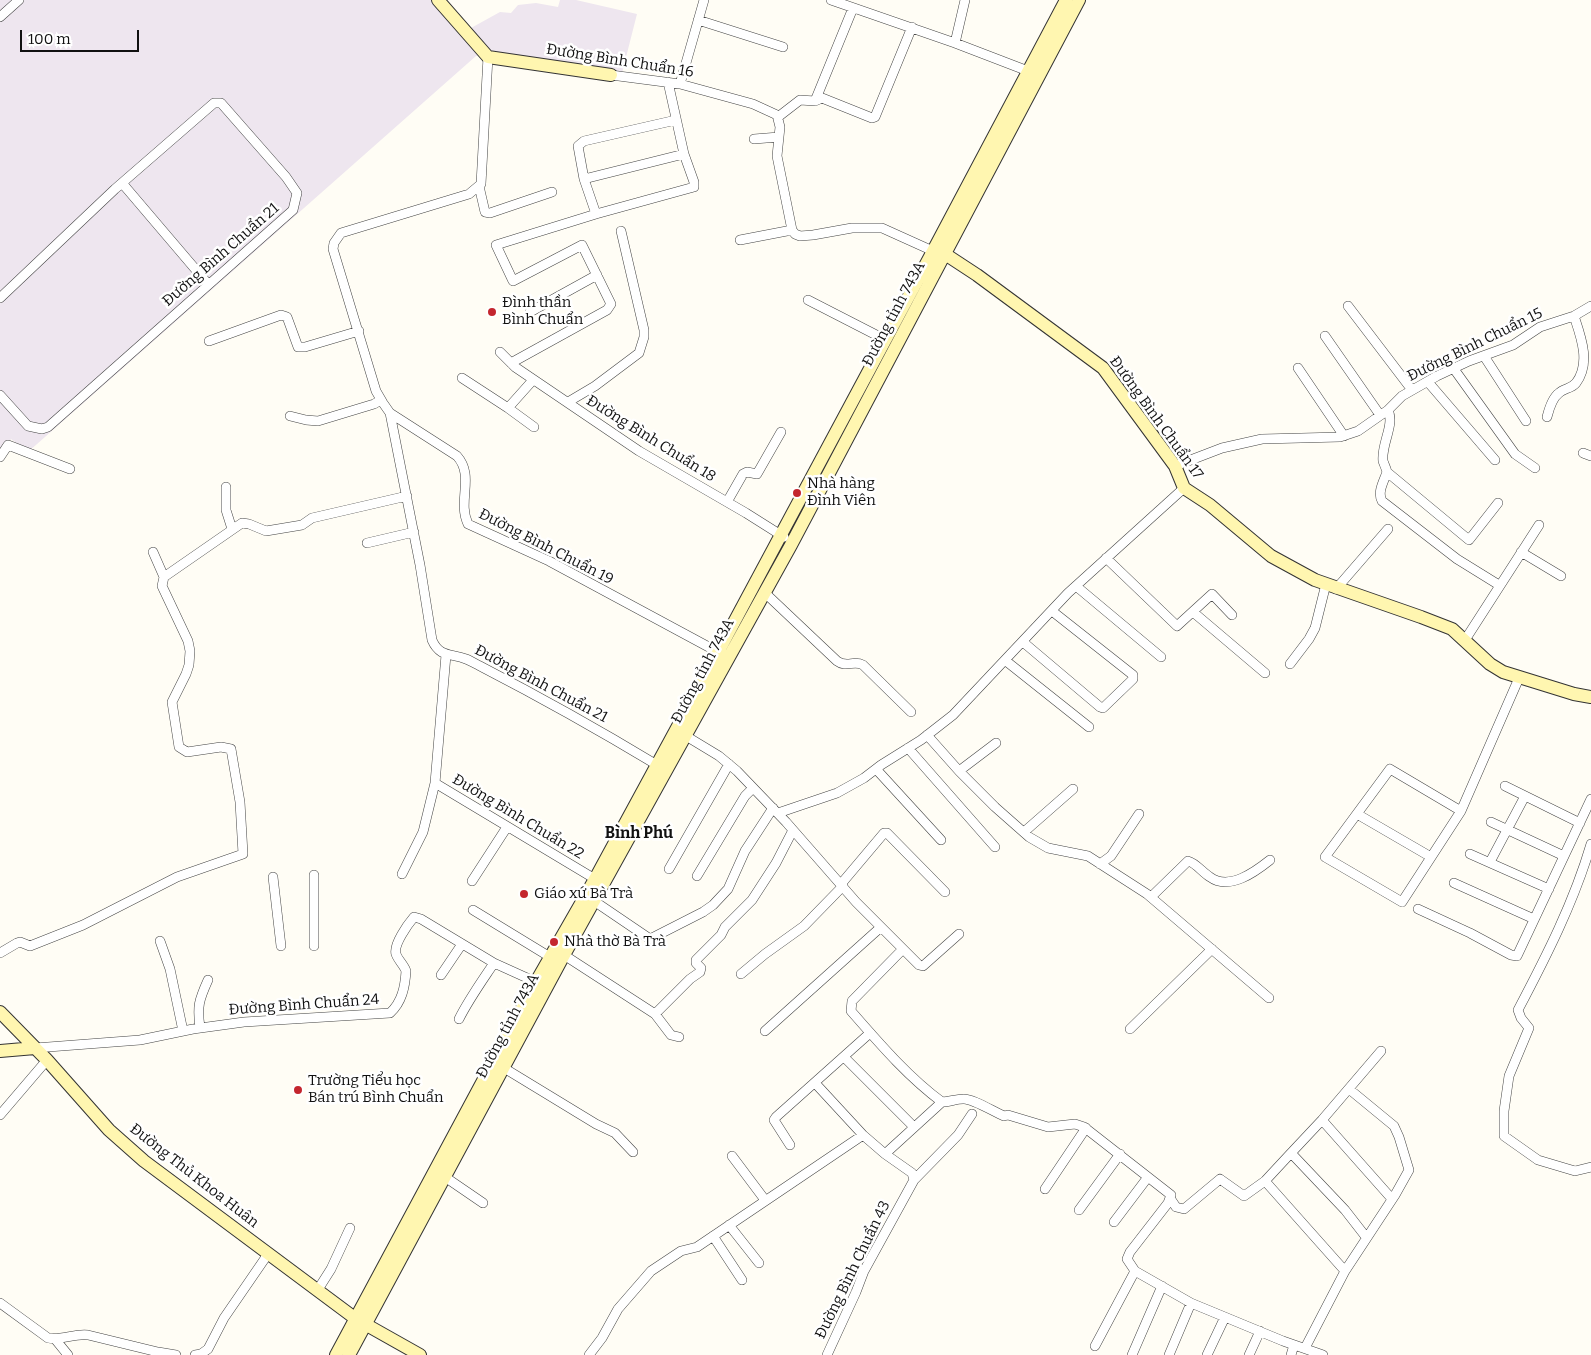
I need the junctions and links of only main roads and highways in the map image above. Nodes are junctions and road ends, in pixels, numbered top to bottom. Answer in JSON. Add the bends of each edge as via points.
{"nodes":[{"id":1,"x":438,"y":0,"type":"edge"},
{"id":2,"x":1066,"y":0,"type":"edge"},
{"id":3,"x":1079,"y":0,"type":"edge"},
{"id":4,"x":611,"y":74,"type":"road end"},
{"id":5,"x":1017,"y":90,"type":"junction"},
{"id":6,"x":1028,"y":97,"type":"junction"},
{"id":7,"x":939,"y":252,"type":"junction"},
{"id":8,"x":1591,"y":697,"type":"edge"},
{"id":9,"x":568,"y":937,"type":"junction"},
{"id":10,"x":0,"y":1012,"type":"edge"},
{"id":11,"x":35,"y":1048,"type":"junction"},
{"id":12,"x":0,"y":1051,"type":"edge"},
{"id":13,"x":360,"y":1323,"type":"junction"},
{"id":14,"x":336,"y":1355,"type":"edge"},
{"id":15,"x":349,"y":1355,"type":"edge"},
{"id":16,"x":420,"y":1355,"type":"edge"}],
"edges":[{"from":1,"to":4,"type":"main road","name":"Đường Bình Chuẩn 16","via":[[488,56]]},
{"from":2,"to":5,"type":"main road","name":"Đường tỉnh 743A"},
{"from":3,"to":6,"type":"main road","name":"Đường tỉnh 743A"},
{"from":5,"to":6,"type":"main road"},
{"from":5,"to":7,"type":"main road","name":"Đường tỉnh 743A"},
{"from":6,"to":7,"type":"main road","name":"Đường tỉnh 743A"},
{"from":7,"to":8,"type":"main road","name":"Đường Bình Chuẩn 17","via":[[977,275],[1103,368],[1175,466],[1184,488],[1210,505],[1271,556],[1331,587],[1452,629],[1503,672]]},
{"from":7,"to":9,"type":"main road","name":"Đường tỉnh 743A","via":[[886,340],[595,879]]},
{"from":7,"to":9,"type":"main road","name":"Đường tỉnh 743A","via":[[791,545],[594,901]]},
{"from":9,"to":13,"type":"main road","name":"Đường tỉnh 743A","via":[[536,982]]},
{"from":9,"to":13,"type":"main road","name":"Đường tỉnh 743A","via":[[564,956],[504,1068]]},
{"from":10,"to":11,"type":"main road","name":"Đường Thủ Khoa Huân"},
{"from":11,"to":12,"type":"main road"},
{"from":11,"to":13,"type":"main road","name":"Đường Thủ Khoa Huân","via":[[109,1130],[137,1155]]},
{"from":13,"to":14,"type":"main road","name":"Đường tỉnh 743A"},
{"from":13,"to":15,"type":"main road","name":"Đường tỉnh 743A"},
{"from":13,"to":16,"type":"main road","name":"Đường Thủ Khoa Huân"}]}
